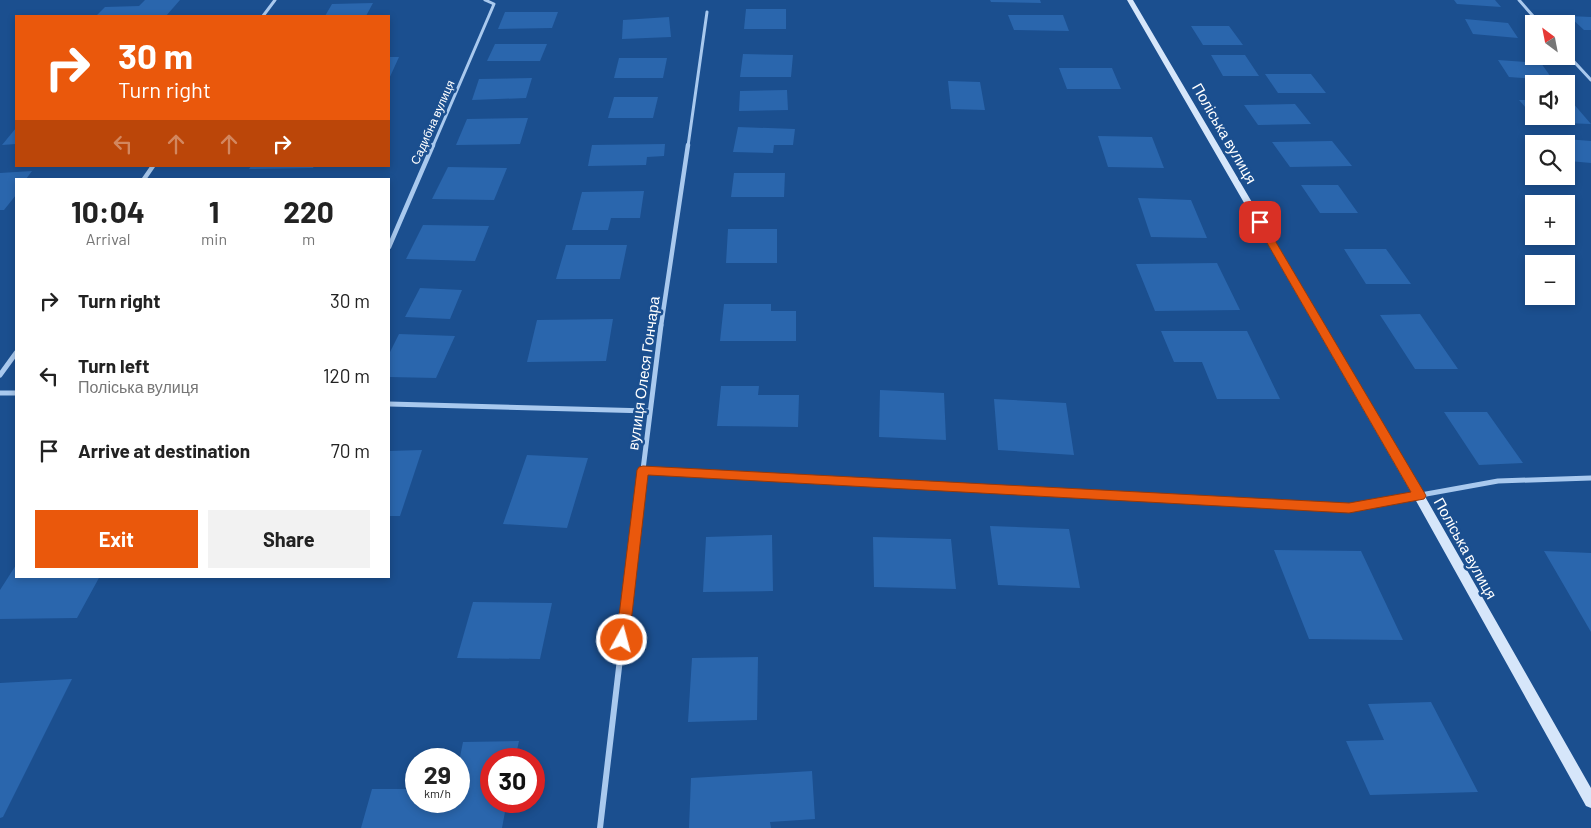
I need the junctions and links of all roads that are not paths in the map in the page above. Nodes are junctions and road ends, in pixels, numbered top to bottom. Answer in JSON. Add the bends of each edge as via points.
{"nodes":[{"id":1,"x":275,"y":0,"type":"edge"},
{"id":2,"x":485,"y":0,"type":"edge"},
{"id":3,"x":1130,"y":0,"type":"edge"},
{"id":4,"x":1519,"y":0,"type":"edge"},
{"id":5,"x":708,"y":12,"type":"dead end"},
{"id":6,"x":264,"y":15,"type":"edge"},
{"id":7,"x":1532,"y":15,"type":"edge"},
{"id":8,"x":1575,"y":62,"type":"edge"},
{"id":9,"x":1591,"y":80,"type":"edge"},
{"id":10,"x":152,"y":167,"type":"edge"},
{"id":11,"x":145,"y":178,"type":"edge"},
{"id":12,"x":390,"y":245,"type":"edge"},
{"id":13,"x":15,"y":354,"type":"edge"},
{"id":14,"x":0,"y":375,"type":"edge"},
{"id":15,"x":0,"y":393,"type":"edge"},
{"id":16,"x":15,"y":393,"type":"edge"},
{"id":17,"x":390,"y":404,"type":"edge"},
{"id":18,"x":649,"y":411,"type":"junction"},
{"id":19,"x":643,"y":470,"type":"junction"},
{"id":20,"x":1591,"y":478,"type":"edge"},
{"id":21,"x":1420,"y":496,"type":"junction"},
{"id":22,"x":1591,"y":801,"type":"edge"},
{"id":23,"x":600,"y":828,"type":"edge"}],
"edges":[{"from":1,"to":6,"type":"street"},
{"from":2,"to":12,"type":"street","name":"Садибна вулиця","via":[[494,4]]},
{"from":3,"to":21,"type":"main road","name":"Поліська вулиця"},
{"from":4,"to":7,"type":"street"},
{"from":5,"to":18,"type":"street","name":"вулиця Олеся Гончара"},
{"from":8,"to":9,"type":"street"},
{"from":10,"to":11,"type":"street"},
{"from":13,"to":14,"type":"street"},
{"from":15,"to":16,"type":"street"},
{"from":17,"to":18,"type":"street"},
{"from":18,"to":19,"type":"street","name":"вулиця Олеся Гончара"},
{"from":19,"to":21,"type":"street","via":[[1349,508]]},
{"from":19,"to":23,"type":"street","name":"вулиця Олеся Гончара"},
{"from":20,"to":21,"type":"street","via":[[1498,481]]},
{"from":21,"to":22,"type":"main road","name":"Поліська вулиця"}]}
